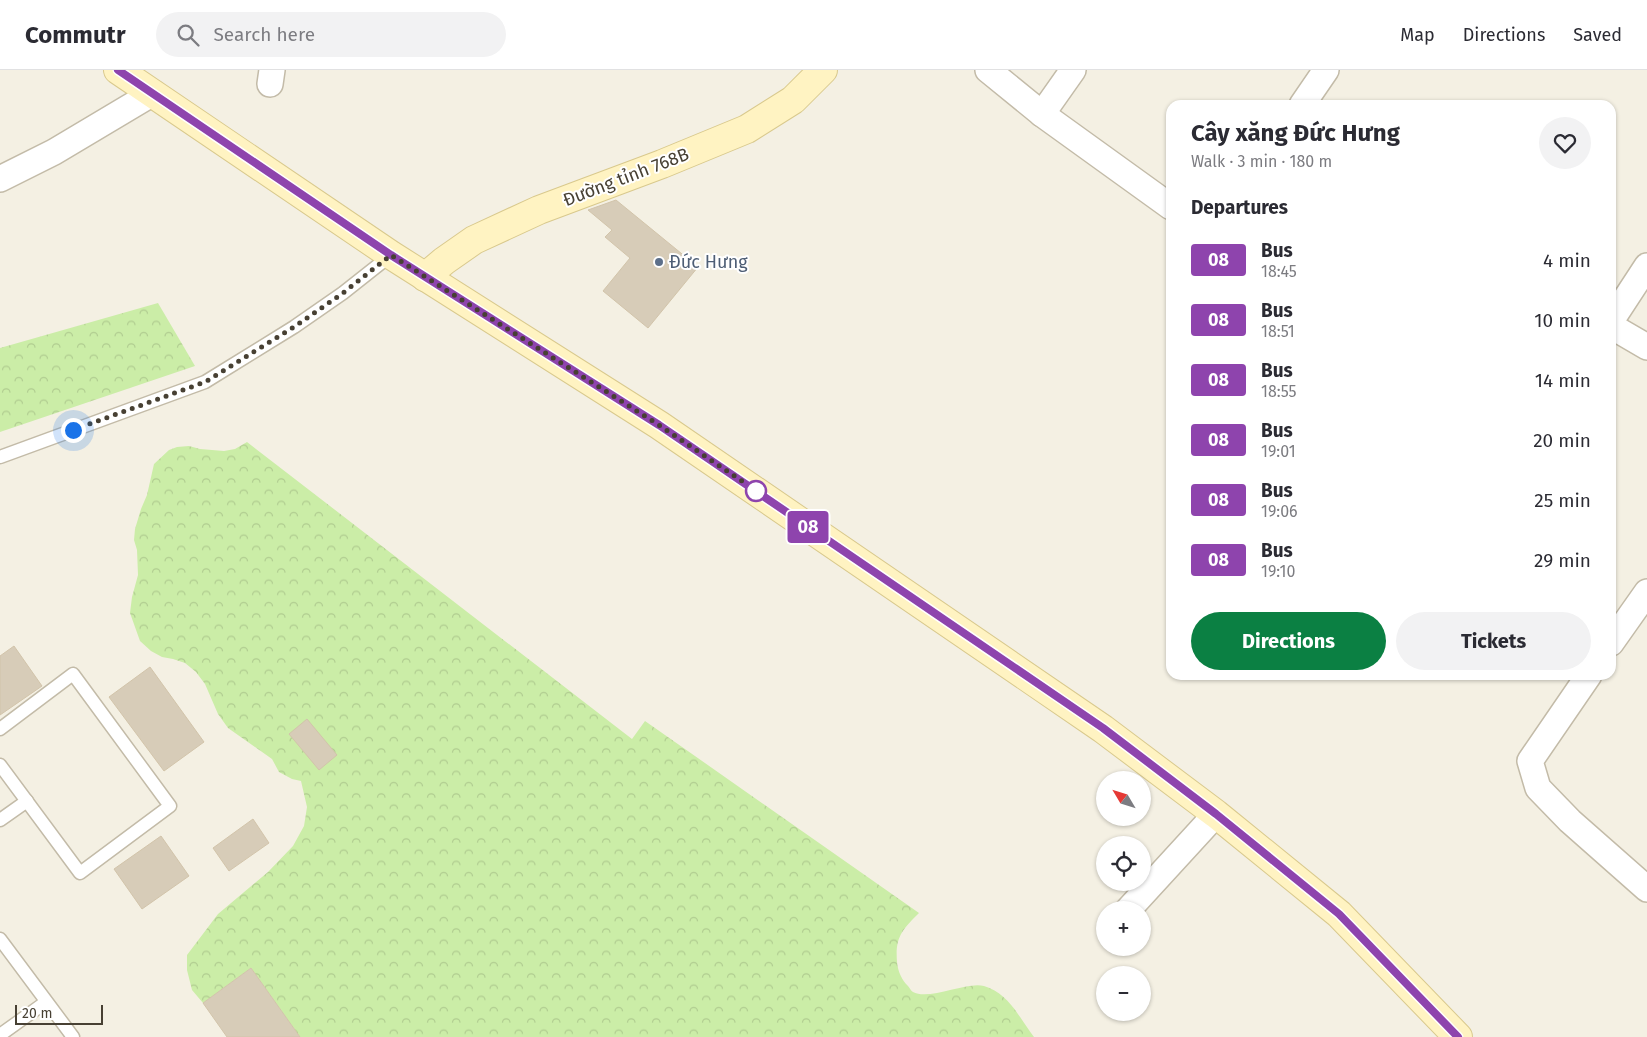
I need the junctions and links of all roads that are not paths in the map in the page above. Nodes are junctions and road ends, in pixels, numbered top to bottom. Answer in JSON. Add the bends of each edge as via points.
{"nodes":[{"id":1,"x":118,"y":70,"type":"edge"},
{"id":2,"x":823,"y":70,"type":"edge"},
{"id":3,"x":988,"y":70,"type":"edge"},
{"id":4,"x":1073,"y":70,"type":"edge"},
{"id":5,"x":1326,"y":70,"type":"edge"},
{"id":6,"x":153,"y":93,"type":"junction"},
{"id":7,"x":1305,"y":100,"type":"edge"},
{"id":8,"x":1042,"y":114,"type":"junction"},
{"id":9,"x":0,"y":179,"type":"edge"},
{"id":10,"x":1166,"y":203,"type":"edge"},
{"id":11,"x":391,"y":255,"type":"junction"},
{"id":12,"x":1647,"y":266,"type":"edge"},
{"id":13,"x":425,"y":277,"type":"junction"},
{"id":14,"x":1616,"y":313,"type":"edge"},
{"id":15,"x":1616,"y":329,"type":"edge"},
{"id":16,"x":1647,"y":347,"type":"edge"},
{"id":17,"x":0,"y":457,"type":"edge"},
{"id":18,"x":1647,"y":592,"type":"edge"},
{"id":19,"x":1616,"y":636,"type":"edge"},
{"id":20,"x":1586,"y":680,"type":"edge"},
{"id":21,"x":0,"y":728,"type":"edge"},
{"id":22,"x":0,"y":765,"type":"edge"},
{"id":23,"x":27,"y":801,"type":"junction"},
{"id":24,"x":1216,"y":814,"type":"junction"},
{"id":25,"x":0,"y":820,"type":"edge"},
{"id":26,"x":1647,"y":889,"type":"edge"},
{"id":27,"x":1136,"y":901,"type":"edge"},
{"id":28,"x":0,"y":939,"type":"edge"},
{"id":29,"x":46,"y":1002,"type":"junction"},
{"id":30,"x":0,"y":1035,"type":"edge"},
{"id":31,"x":72,"y":1037,"type":"edge"},
{"id":32,"x":1458,"y":1037,"type":"edge"}],
"edges":[{"from":1,"to":6,"type":"main road"},
{"from":2,"to":13,"type":"main road","name":"Đường tỉnh 768B","via":[[793,100],[747,129],[539,210],[482,236]]},
{"from":3,"to":8,"type":"street"},
{"from":4,"to":8,"type":"street"},
{"from":5,"to":7,"type":"street"},
{"from":6,"to":9,"type":"street","via":[[54,152]]},
{"from":6,"to":11,"type":"main road"},
{"from":8,"to":10,"type":"street"},
{"from":11,"to":13,"type":"main road"},
{"from":11,"to":17,"type":"lane","via":[[301,322],[205,382]]},
{"from":12,"to":14,"type":"street"},
{"from":13,"to":24,"type":"main road","via":[[659,425],[1103,728]]},
{"from":15,"to":16,"type":"street"},
{"from":18,"to":19,"type":"street"},
{"from":20,"to":26,"type":"street","via":[[1530,761],[1538,788]]},
{"from":21,"to":23,"type":"lane","via":[[73,674],[170,806],[80,873]]},
{"from":22,"to":23,"type":"lane"},
{"from":23,"to":25,"type":"lane"},
{"from":24,"to":27,"type":"street"},
{"from":24,"to":32,"type":"main road","via":[[1339,914]]},
{"from":28,"to":29,"type":"lane"},
{"from":29,"to":30,"type":"lane"},
{"from":29,"to":31,"type":"lane"}]}
